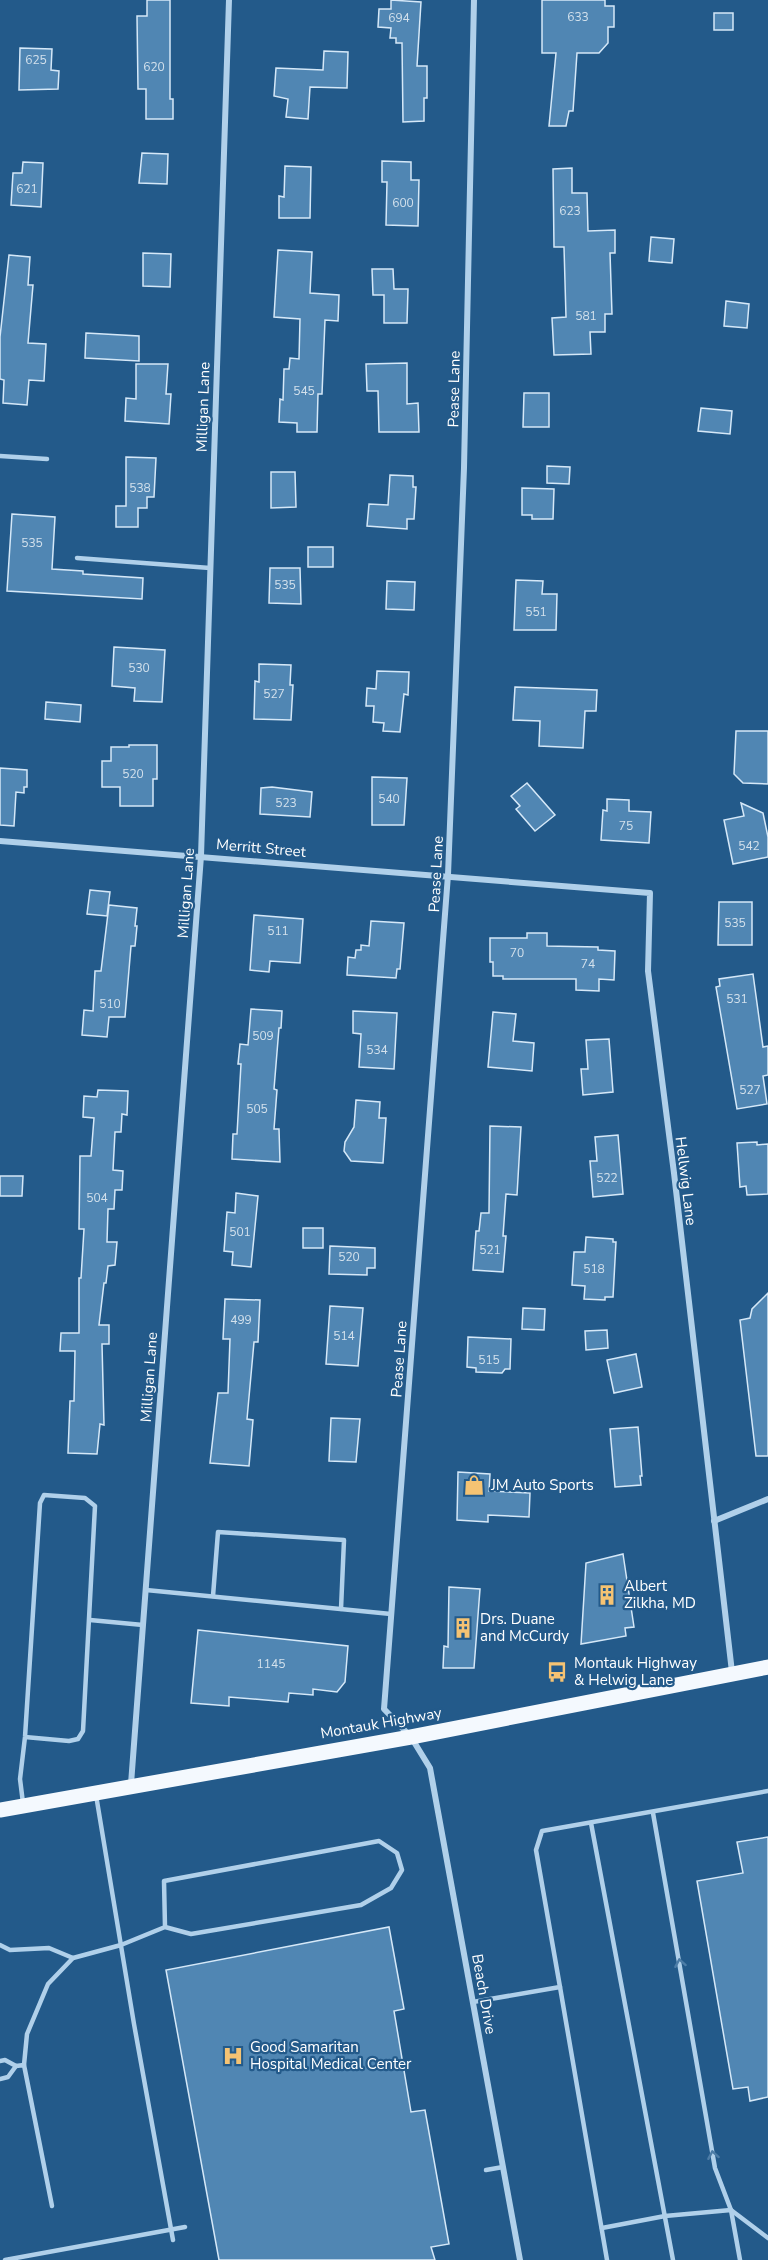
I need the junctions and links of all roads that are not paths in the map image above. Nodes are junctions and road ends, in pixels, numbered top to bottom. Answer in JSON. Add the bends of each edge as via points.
{"nodes":[{"id":1,"x":229,"y":0,"type":"edge"},
{"id":2,"x":474,"y":0,"type":"edge"},
{"id":3,"x":0,"y":456,"type":"edge"},
{"id":4,"x":47,"y":459,"type":"dead end"},
{"id":5,"x":77,"y":558,"type":"dead end"},
{"id":6,"x":210,"y":568,"type":"junction"},
{"id":7,"x":0,"y":841,"type":"edge"},
{"id":8,"x":201,"y":856,"type":"junction"},
{"id":9,"x":448,"y":875,"type":"junction"},
{"id":10,"x":768,"y":1498,"type":"edge"},
{"id":11,"x":714,"y":1521,"type":"junction"},
{"id":12,"x":146,"y":1590,"type":"junction"},
{"id":13,"x":213,"y":1596,"type":"junction"},
{"id":14,"x":341,"y":1609,"type":"junction"},
{"id":15,"x":391,"y":1614,"type":"junction"},
{"id":16,"x":90,"y":1620,"type":"junction"},
{"id":17,"x":143,"y":1625,"type":"junction"},
{"id":18,"x":768,"y":1667,"type":"edge"},
{"id":19,"x":732,"y":1673,"type":"junction"},
{"id":20,"x":25,"y":1737,"type":"junction"},
{"id":21,"x":411,"y":1737,"type":"junction"},
{"id":22,"x":131,"y":1785,"type":"junction"},
{"id":23,"x":768,"y":1791,"type":"edge"},
{"id":24,"x":96,"y":1792,"type":"junction"},
{"id":25,"x":23,"y":1805,"type":"junction"},
{"id":26,"x":0,"y":1810,"type":"edge"},
{"id":27,"x":653,"y":1813,"type":"junction"},
{"id":28,"x":591,"y":1823,"type":"junction"},
{"id":29,"x":165,"y":1927,"type":"junction"},
{"id":30,"x":0,"y":1945,"type":"edge"},
{"id":31,"x":121,"y":1945,"type":"junction"},
{"id":32,"x":73,"y":1958,"type":"junction"},
{"id":33,"x":560,"y":1987,"type":"junction"},
{"id":34,"x":473,"y":2002,"type":"junction"},
{"id":35,"x":0,"y":2061,"type":"edge"},
{"id":36,"x":24,"y":2065,"type":"junction"},
{"id":37,"x":16,"y":2066,"type":"junction"},
{"id":38,"x":0,"y":2079,"type":"edge"},
{"id":39,"x":503,"y":2167,"type":"junction"},
{"id":40,"x":486,"y":2170,"type":"dead end"},
{"id":41,"x":52,"y":2206,"type":"dead end"},
{"id":42,"x":731,"y":2210,"type":"junction"},
{"id":43,"x":665,"y":2216,"type":"junction"},
{"id":44,"x":185,"y":2227,"type":"dead end"},
{"id":45,"x":602,"y":2228,"type":"junction"},
{"id":46,"x":171,"y":2229,"type":"junction"},
{"id":47,"x":768,"y":2238,"type":"edge"},
{"id":48,"x":173,"y":2240,"type":"dead end"},
{"id":49,"x":5,"y":2260,"type":"edge"},
{"id":50,"x":520,"y":2260,"type":"edge"},
{"id":51,"x":607,"y":2260,"type":"edge"},
{"id":52,"x":673,"y":2260,"type":"edge"},
{"id":53,"x":740,"y":2260,"type":"edge"}],
"edges":[{"from":1,"to":6,"type":"street","name":"Milligan Lane"},
{"from":2,"to":9,"type":"street","name":"Pease Lane","via":[[464,468]]},
{"from":3,"to":4,"type":"lane"},
{"from":5,"to":6,"type":"lane"},
{"from":6,"to":8,"type":"street","name":"Milligan Lane"},
{"from":7,"to":8,"type":"street","name":"Merritt Street"},
{"from":8,"to":9,"type":"street","name":"Merritt Street"},
{"from":8,"to":12,"type":"street","name":"Milligan Lane"},
{"from":9,"to":11,"type":"street","name":"Hellwig Lane","via":[[650,892],[648,971]]},
{"from":9,"to":15,"type":"street","name":"Pease Lane"},
{"from":10,"to":11,"type":"street"},
{"from":11,"to":19,"type":"street","name":"Hellwig Lane"},
{"from":12,"to":13,"type":"lane"},
{"from":12,"to":17,"type":"street","name":"Milligan Lane"},
{"from":13,"to":14,"type":"lane"},
{"from":13,"to":14,"type":"lane","via":[[218,1532],[344,1540]]},
{"from":14,"to":15,"type":"lane"},
{"from":15,"to":21,"type":"street","name":"Pease Lane","via":[[384,1709]]},
{"from":16,"to":17,"type":"lane"},
{"from":16,"to":20,"type":"lane","via":[[83,1731],[69,1741]]},
{"from":16,"to":20,"type":"lane","via":[[95,1506],[86,1498],[44,1495],[40,1503]]},
{"from":17,"to":22,"type":"street","name":"Milligan Lane"},
{"from":18,"to":19,"type":"main road","name":"Montauk Highway"},
{"from":19,"to":21,"type":"main road","name":"Montauk Highway"},
{"from":20,"to":25,"type":"lane","via":[[20,1779]]},
{"from":21,"to":22,"type":"main road","name":"Montauk Highway"},
{"from":21,"to":34,"type":"street","name":"Beach Drive","via":[[430,1768]]},
{"from":22,"to":24,"type":"main road","name":"Montauk Highway"},
{"from":23,"to":27,"type":"lane"},
{"from":24,"to":25,"type":"main road","name":"Montauk Highway"},
{"from":24,"to":31,"type":"lane"},
{"from":25,"to":26,"type":"main road","name":"Montauk Highway"},
{"from":27,"to":28,"type":"lane"},
{"from":42,"to":27,"type":"lane","one_way":true,"via":[[715,2168]]},
{"from":28,"to":33,"type":"lane","via":[[542,1831],[536,1850]]},
{"from":28,"to":43,"type":"lane"},
{"from":29,"to":29,"type":"lane","via":[[164,1881],[379,1841],[398,1853],[402,1870],[391,1888],[361,1905],[190,1934]]},
{"from":29,"to":31,"type":"lane"},
{"from":30,"to":32,"type":"lane","via":[[10,1950],[49,1948]]},
{"from":31,"to":32,"type":"lane"},
{"from":31,"to":46,"type":"lane"},
{"from":32,"to":36,"type":"lane","via":[[48,1984],[27,2034]]},
{"from":33,"to":34,"type":"lane"},
{"from":33,"to":45,"type":"lane"},
{"from":34,"to":39,"type":"street","name":"Beach Drive"},
{"from":35,"to":37,"type":"lane"},
{"from":36,"to":37,"type":"lane"},
{"from":36,"to":41,"type":"lane"},
{"from":37,"to":38,"type":"lane","via":[[8,2077]]},
{"from":39,"to":40,"type":"lane"},
{"from":39,"to":50,"type":"street","name":"Beach Drive"},
{"from":42,"to":43,"type":"lane"},
{"from":42,"to":47,"type":"lane"},
{"from":42,"to":53,"type":"lane"},
{"from":43,"to":45,"type":"lane"},
{"from":43,"to":52,"type":"lane"},
{"from":44,"to":46,"type":"lane"},
{"from":45,"to":51,"type":"lane"},
{"from":46,"to":48,"type":"lane"},
{"from":46,"to":49,"type":"lane"}]}
